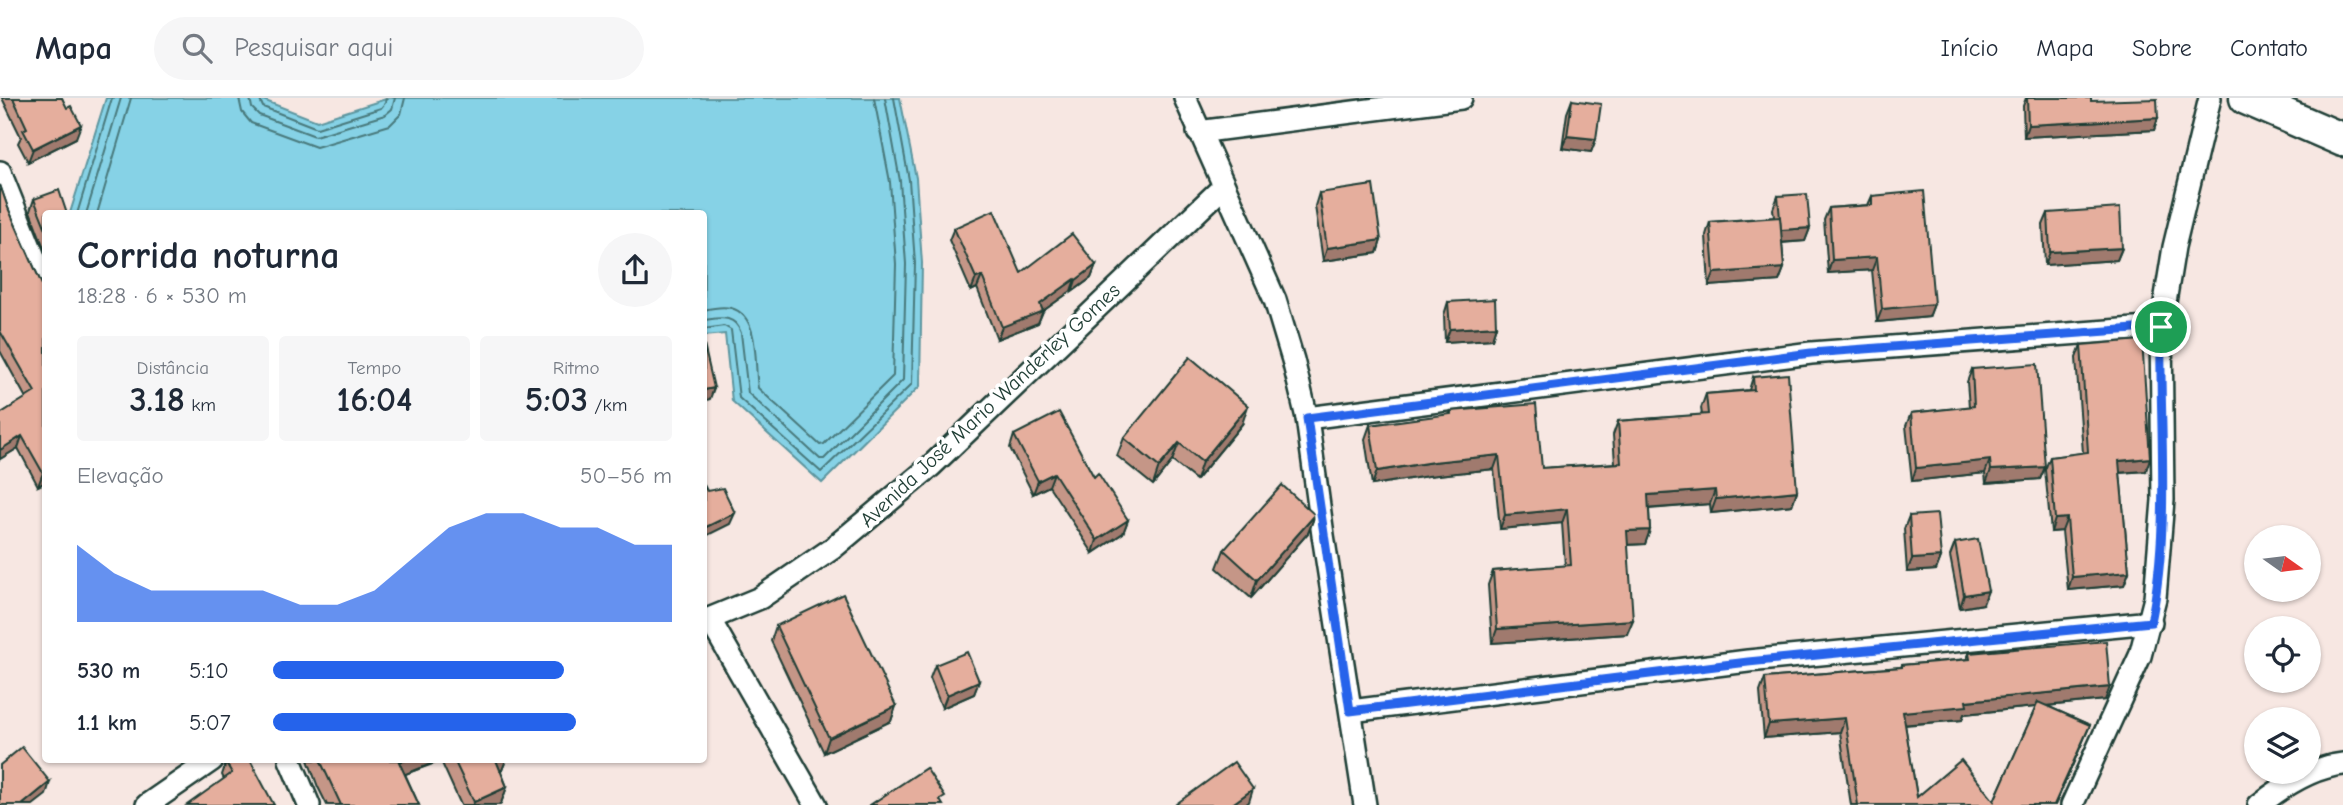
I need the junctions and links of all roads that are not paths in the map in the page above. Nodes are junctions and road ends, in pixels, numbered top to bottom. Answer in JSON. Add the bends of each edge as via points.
{"nodes":[{"id":1,"x":1185,"y":98,"type":"edge"},
{"id":2,"x":1461,"y":98,"type":"edge"},
{"id":3,"x":2210,"y":98,"type":"edge"},
{"id":4,"x":2246,"y":98,"type":"edge"},
{"id":5,"x":1199,"y":132,"type":"junction"},
{"id":6,"x":2343,"y":140,"type":"edge"},
{"id":7,"x":0,"y":172,"type":"edge"},
{"id":8,"x":1223,"y":187,"type":"junction"},
{"id":9,"x":42,"y":277,"type":"edge"},
{"id":10,"x":2161,"y":327,"type":"junction"},
{"id":11,"x":1307,"y":418,"type":"junction"},
{"id":12,"x":707,"y":620,"type":"edge"},
{"id":13,"x":2151,"y":622,"type":"junction"},
{"id":14,"x":1350,"y":711,"type":"junction"},
{"id":15,"x":208,"y":763,"type":"edge"},
{"id":16,"x":291,"y":763,"type":"edge"},
{"id":17,"x":2343,"y":764,"type":"edge"},
{"id":18,"x":147,"y":805,"type":"edge"},
{"id":19,"x":309,"y":805,"type":"edge"},
{"id":20,"x":816,"y":805,"type":"edge"},
{"id":21,"x":1365,"y":805,"type":"edge"},
{"id":22,"x":2072,"y":805,"type":"edge"},
{"id":23,"x":2259,"y":805,"type":"edge"}],
"edges":[{"from":1,"to":5,"type":"street"},
{"from":2,"to":5,"type":"street"},
{"from":3,"to":10,"type":"street","via":[[2176,236]]},
{"from":4,"to":6,"type":"main road"},
{"from":5,"to":8,"type":"street"},
{"from":7,"to":9,"type":"street"},
{"from":8,"to":11,"type":"street","via":[[1278,309]]},
{"from":8,"to":12,"type":"street","name":"Avenida José Mario Wanderley Gomes","via":[[931,466],[794,576],[760,598]]},
{"from":10,"to":11,"type":"street","via":[[1811,353]]},
{"from":10,"to":13,"type":"street","via":[[2163,500]]},
{"from":11,"to":14,"type":"street"},
{"from":12,"to":20,"type":"street"},
{"from":13,"to":14,"type":"street","via":[[1748,662]]},
{"from":13,"to":22,"type":"street"},
{"from":14,"to":21,"type":"street"},
{"from":15,"to":18,"type":"street"},
{"from":16,"to":19,"type":"street"},
{"from":17,"to":23,"type":"street","via":[[2306,775]]}]}
